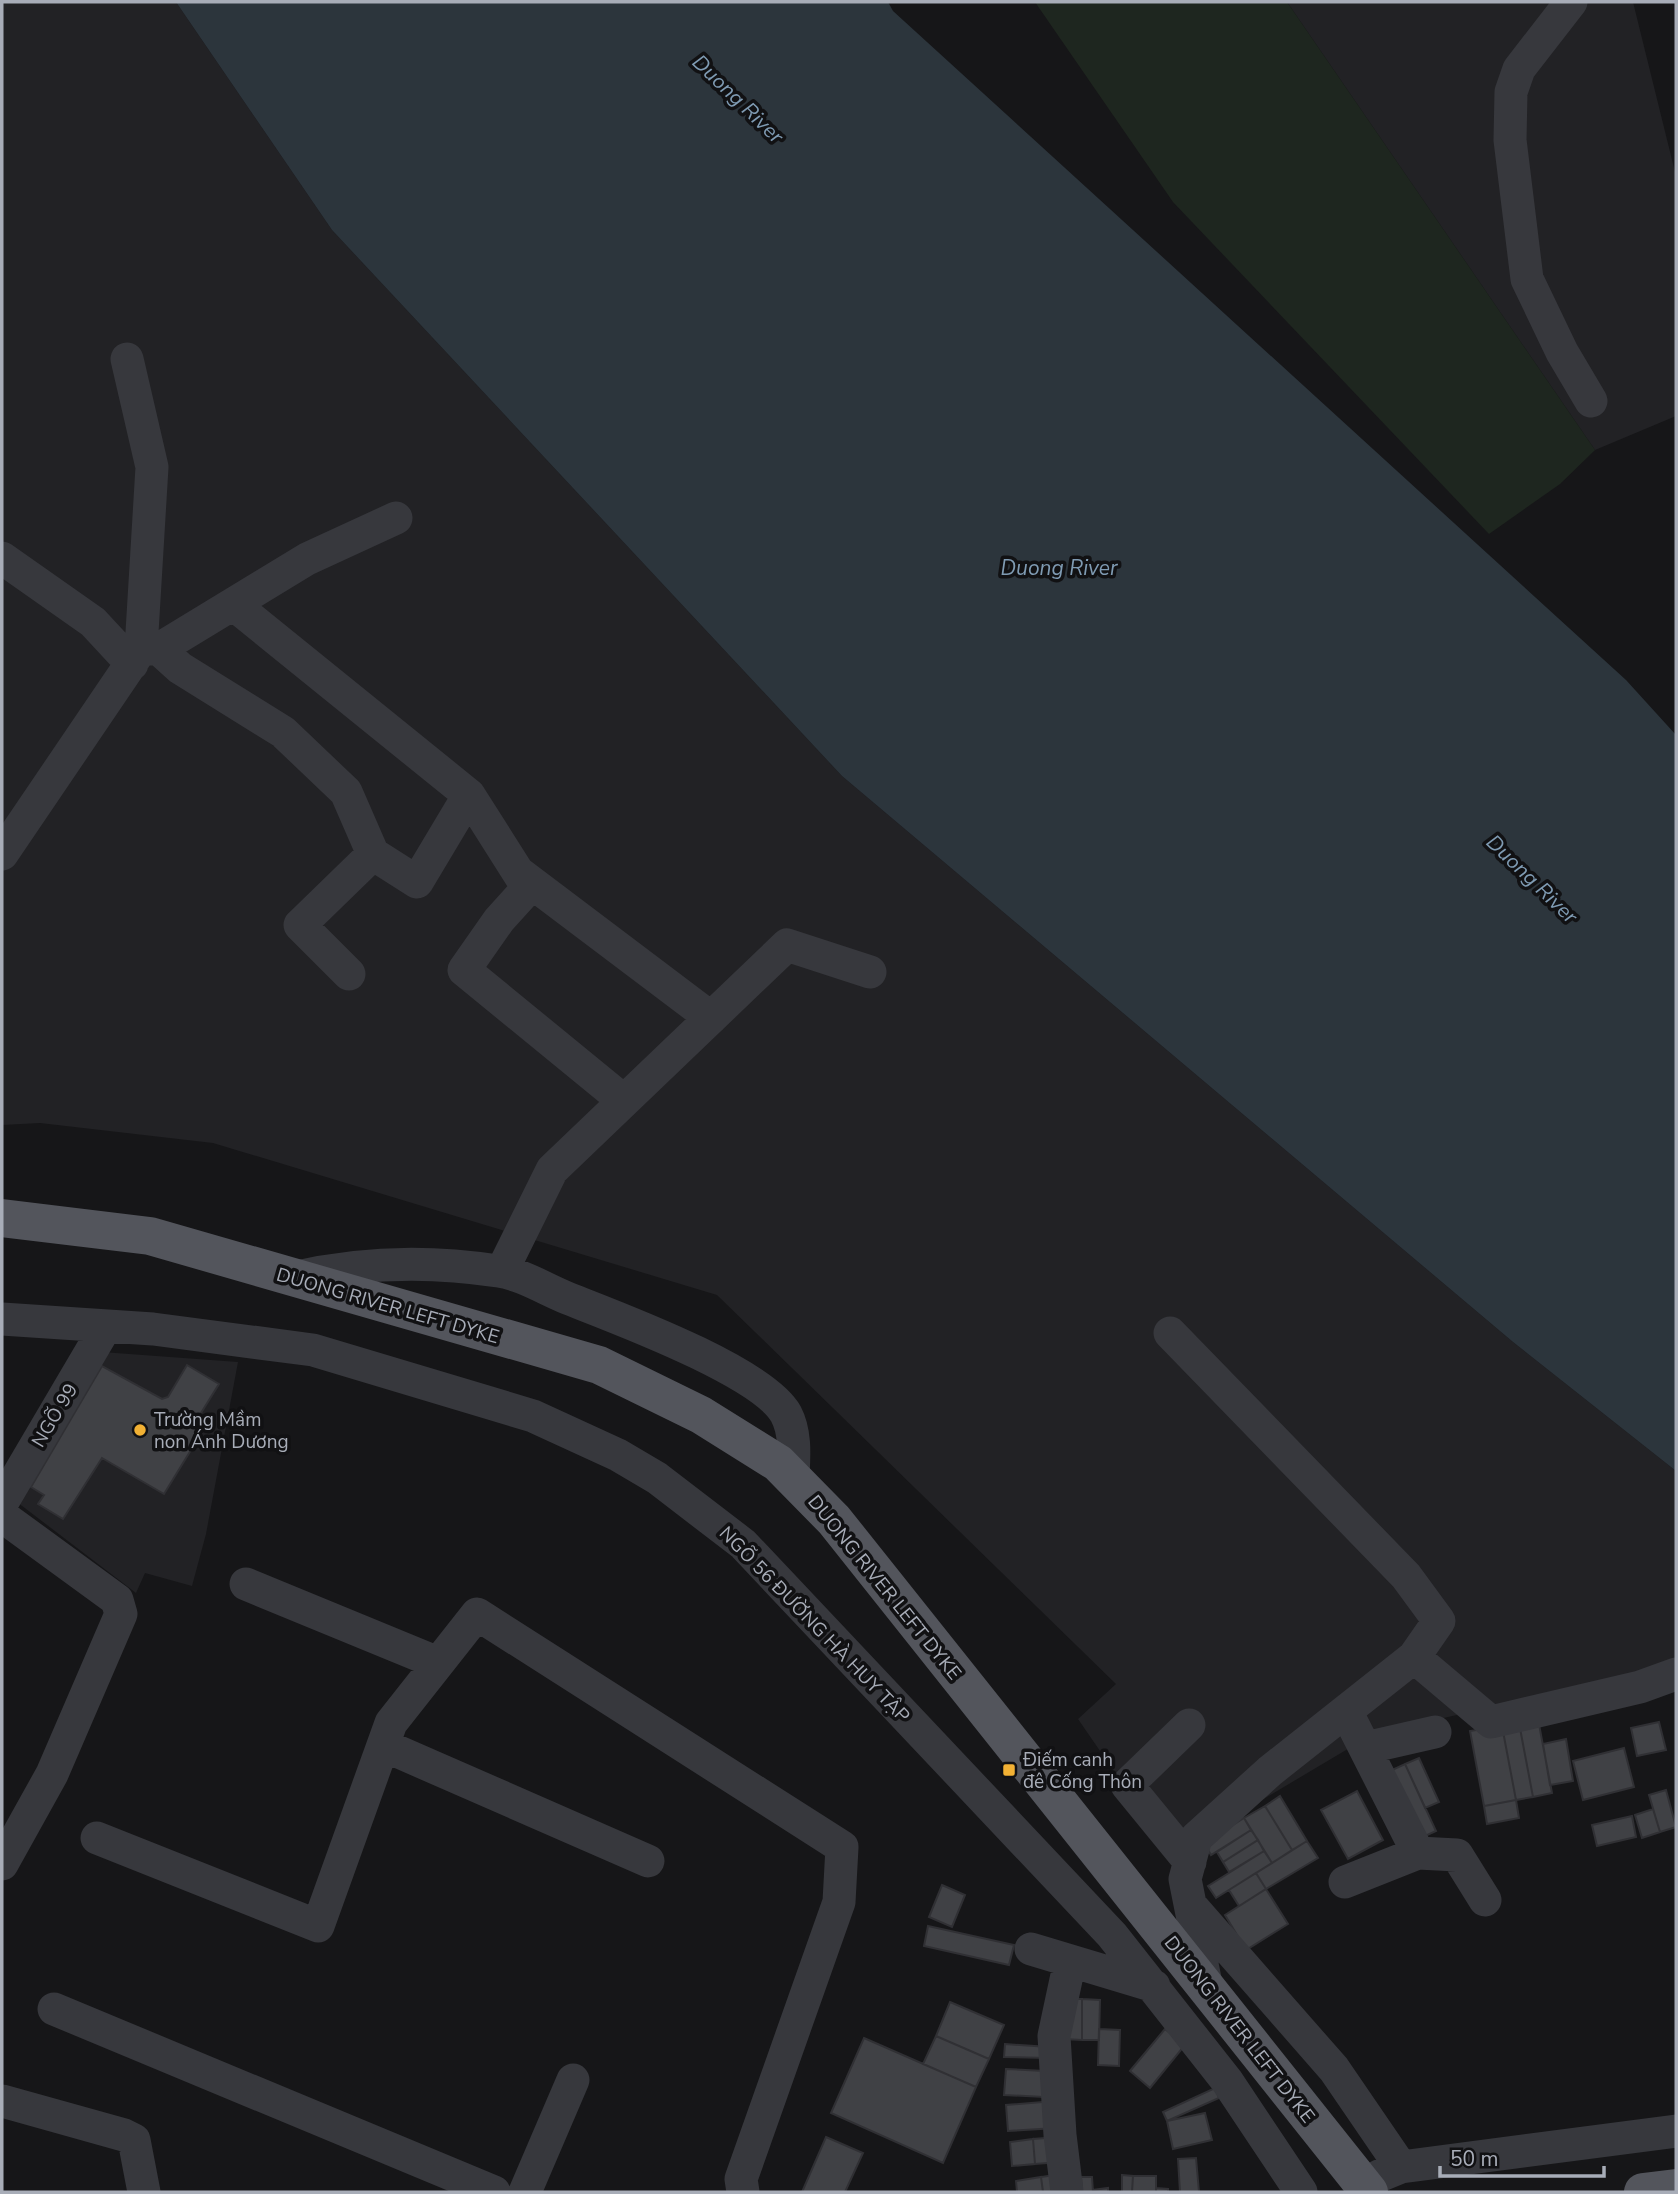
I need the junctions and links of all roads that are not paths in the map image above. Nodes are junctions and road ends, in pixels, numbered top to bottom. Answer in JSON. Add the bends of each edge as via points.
{"nodes":[{"id":1,"x":1572,"y":2,"type":"edge"},
{"id":2,"x":127,"y":359,"type":"dead end"},
{"id":3,"x":1591,"y":401,"type":"dead end"},
{"id":4,"x":396,"y":518,"type":"dead end"},
{"id":5,"x":2,"y":558,"type":"edge"},
{"id":6,"x":233,"y":604,"type":"junction"},
{"id":7,"x":144,"y":654,"type":"junction"},
{"id":8,"x":469,"y":794,"type":"junction"},
{"id":9,"x":2,"y":854,"type":"edge"},
{"id":10,"x":373,"y":854,"type":"junction"},
{"id":11,"x":519,"y":873,"type":"junction"},
{"id":12,"x":870,"y":972,"type":"dead end"},
{"id":13,"x":349,"y":974,"type":"dead end"},
{"id":14,"x":710,"y":1018,"type":"junction"},
{"id":15,"x":624,"y":1101,"type":"junction"},
{"id":16,"x":2,"y":1218,"type":"edge"},
{"id":17,"x":502,"y":1271,"type":"junction"},
{"id":18,"x":292,"y":1278,"type":"junction"},
{"id":19,"x":2,"y":1320,"type":"edge"},
{"id":20,"x":106,"y":1326,"type":"junction"},
{"id":21,"x":1170,"y":1333,"type":"dead end"},
{"id":22,"x":793,"y":1477,"type":"junction"},
{"id":23,"x":2,"y":1503,"type":"edge"},
{"id":24,"x":2,"y":1516,"type":"edge"},
{"id":25,"x":246,"y":1584,"type":"dead end"},
{"id":26,"x":1414,"y":1657,"type":"junction"},
{"id":27,"x":438,"y":1663,"type":"junction"},
{"id":28,"x":1676,"y":1675,"type":"edge"},
{"id":29,"x":1346,"y":1710,"type":"junction"},
{"id":30,"x":1189,"y":1725,"type":"dead end"},
{"id":31,"x":1435,"y":1732,"type":"dead end"},
{"id":32,"x":383,"y":1745,"type":"junction"},
{"id":33,"x":1365,"y":1748,"type":"junction"},
{"id":34,"x":97,"y":1838,"type":"dead end"},
{"id":35,"x":1419,"y":1853,"type":"junction"},
{"id":36,"x":648,"y":1861,"type":"dead end"},
{"id":37,"x":1190,"y":1861,"type":"junction"},
{"id":38,"x":2,"y":1864,"type":"edge"},
{"id":39,"x":1345,"y":1882,"type":"dead end"},
{"id":40,"x":1485,"y":1900,"type":"dead end"},
{"id":41,"x":1190,"y":1905,"type":"junction"},
{"id":42,"x":1031,"y":1949,"type":"dead end"},
{"id":43,"x":1070,"y":1961,"type":"junction"},
{"id":44,"x":1154,"y":1986,"type":"junction"},
{"id":45,"x":1207,"y":1989,"type":"junction"},
{"id":46,"x":54,"y":2009,"type":"dead end"},
{"id":47,"x":573,"y":2080,"type":"dead end"},
{"id":48,"x":2,"y":2101,"type":"edge"},
{"id":49,"x":1676,"y":2131,"type":"edge"},
{"id":50,"x":1401,"y":2167,"type":"junction"},
{"id":51,"x":1367,"y":2188,"type":"edge"},
{"id":52,"x":1676,"y":2189,"type":"edge"},
{"id":53,"x":144,"y":2192,"type":"edge"},
{"id":54,"x":495,"y":2192,"type":"edge"},
{"id":55,"x":525,"y":2192,"type":"edge"},
{"id":56,"x":743,"y":2192,"type":"edge"},
{"id":57,"x":1067,"y":2192,"type":"edge"},
{"id":58,"x":1301,"y":2192,"type":"edge"},
{"id":59,"x":1643,"y":2192,"type":"edge"}],
"edges":[{"from":1,"to":3,"type":"street","via":[[1520,69],[1511,92],[1510,140],[1527,279]]},
{"from":2,"to":7,"type":"street","via":[[152,467]]},
{"from":4,"to":6,"type":"street","via":[[307,559]]},
{"from":5,"to":7,"type":"street"},
{"from":6,"to":7,"type":"street"},
{"from":6,"to":8,"type":"street"},
{"from":7,"to":9,"type":"street"},
{"from":7,"to":10,"type":"street","via":[[180,668],[283,732],[346,792]]},
{"from":8,"to":10,"type":"street","via":[[417,882]]},
{"from":8,"to":11,"type":"street"},
{"from":10,"to":13,"type":"street","via":[[300,925]]},
{"from":11,"to":14,"type":"street"},
{"from":11,"to":15,"type":"street","via":[[528,888],[464,970]]},
{"from":12,"to":14,"type":"street","via":[[787,945]]},
{"from":14,"to":15,"type":"street"},
{"from":15,"to":17,"type":"street","via":[[552,1170]]},
{"from":16,"to":18,"type":"main road","name":"DUONG RIVER LEFT DYKE","via":[[150,1236]]},
{"from":17,"to":18,"type":"street","via":[[392,1263],[340,1266]]},
{"from":17,"to":22,"type":"street","via":[[674,1342],[776,1401],[792,1429]]},
{"from":18,"to":22,"type":"main road","name":"DUONG RIVER LEFT DYKE","via":[[599,1365],[701,1415]]},
{"from":19,"to":20,"type":"street","name":"NGÕ 56 ĐƯỜNG HÀ HUY TẬP"},
{"from":20,"to":23,"type":"street","name":"NGÕ 99"},
{"from":20,"to":44,"type":"street","name":"NGÕ 56 ĐƯỜNG HÀ HUY TẬP","via":[[234,1339],[340,1357],[533,1416],[657,1478],[743,1544],[1063,1882]]},
{"from":21,"to":26,"type":"street","via":[[1406,1576],[1439,1620]]},
{"from":22,"to":45,"type":"main road","name":"DUONG RIVER LEFT DYKE","via":[[834,1520]]},
{"from":24,"to":38,"type":"street","via":[[117,1600],[121,1614],[52,1774]]},
{"from":25,"to":27,"type":"street"},
{"from":26,"to":28,"type":"street","via":[[1491,1722]]},
{"from":26,"to":29,"type":"street"},
{"from":27,"to":32,"type":"street","via":[[391,1723]]},
{"from":27,"to":56,"type":"street","via":[[477,1614],[842,1847],[839,1902],[741,2179]]},
{"from":29,"to":33,"type":"street"},
{"from":29,"to":37,"type":"street","via":[[1196,1838]]},
{"from":30,"to":37,"type":"street","via":[[1127,1785]]},
{"from":31,"to":33,"type":"street"},
{"from":32,"to":34,"type":"street","via":[[318,1926]]},
{"from":32,"to":36,"type":"street"},
{"from":33,"to":35,"type":"street"},
{"from":35,"to":39,"type":"street"},
{"from":35,"to":40,"type":"street","via":[[1457,1855]]},
{"from":37,"to":41,"type":"street","via":[[1185,1879]]},
{"from":41,"to":45,"type":"street"},
{"from":41,"to":50,"type":"street","via":[[1334,2069]]},
{"from":42,"to":43,"type":"street"},
{"from":43,"to":44,"type":"street"},
{"from":43,"to":57,"type":"street","via":[[1054,2036]]},
{"from":44,"to":58,"type":"street","name":"NGÕ 56 ĐƯỜNG HÀ HUY TẬP","via":[[1227,2081]]},
{"from":45,"to":51,"type":"main road","name":"DUONG RIVER LEFT DYKE"},
{"from":46,"to":54,"type":"street"},
{"from":47,"to":55,"type":"street"},
{"from":48,"to":53,"type":"street","via":[[134,2140]]},
{"from":49,"to":50,"type":"street"},
{"from":50,"to":51,"type":"street"},
{"from":52,"to":59,"type":"main road"}]}
